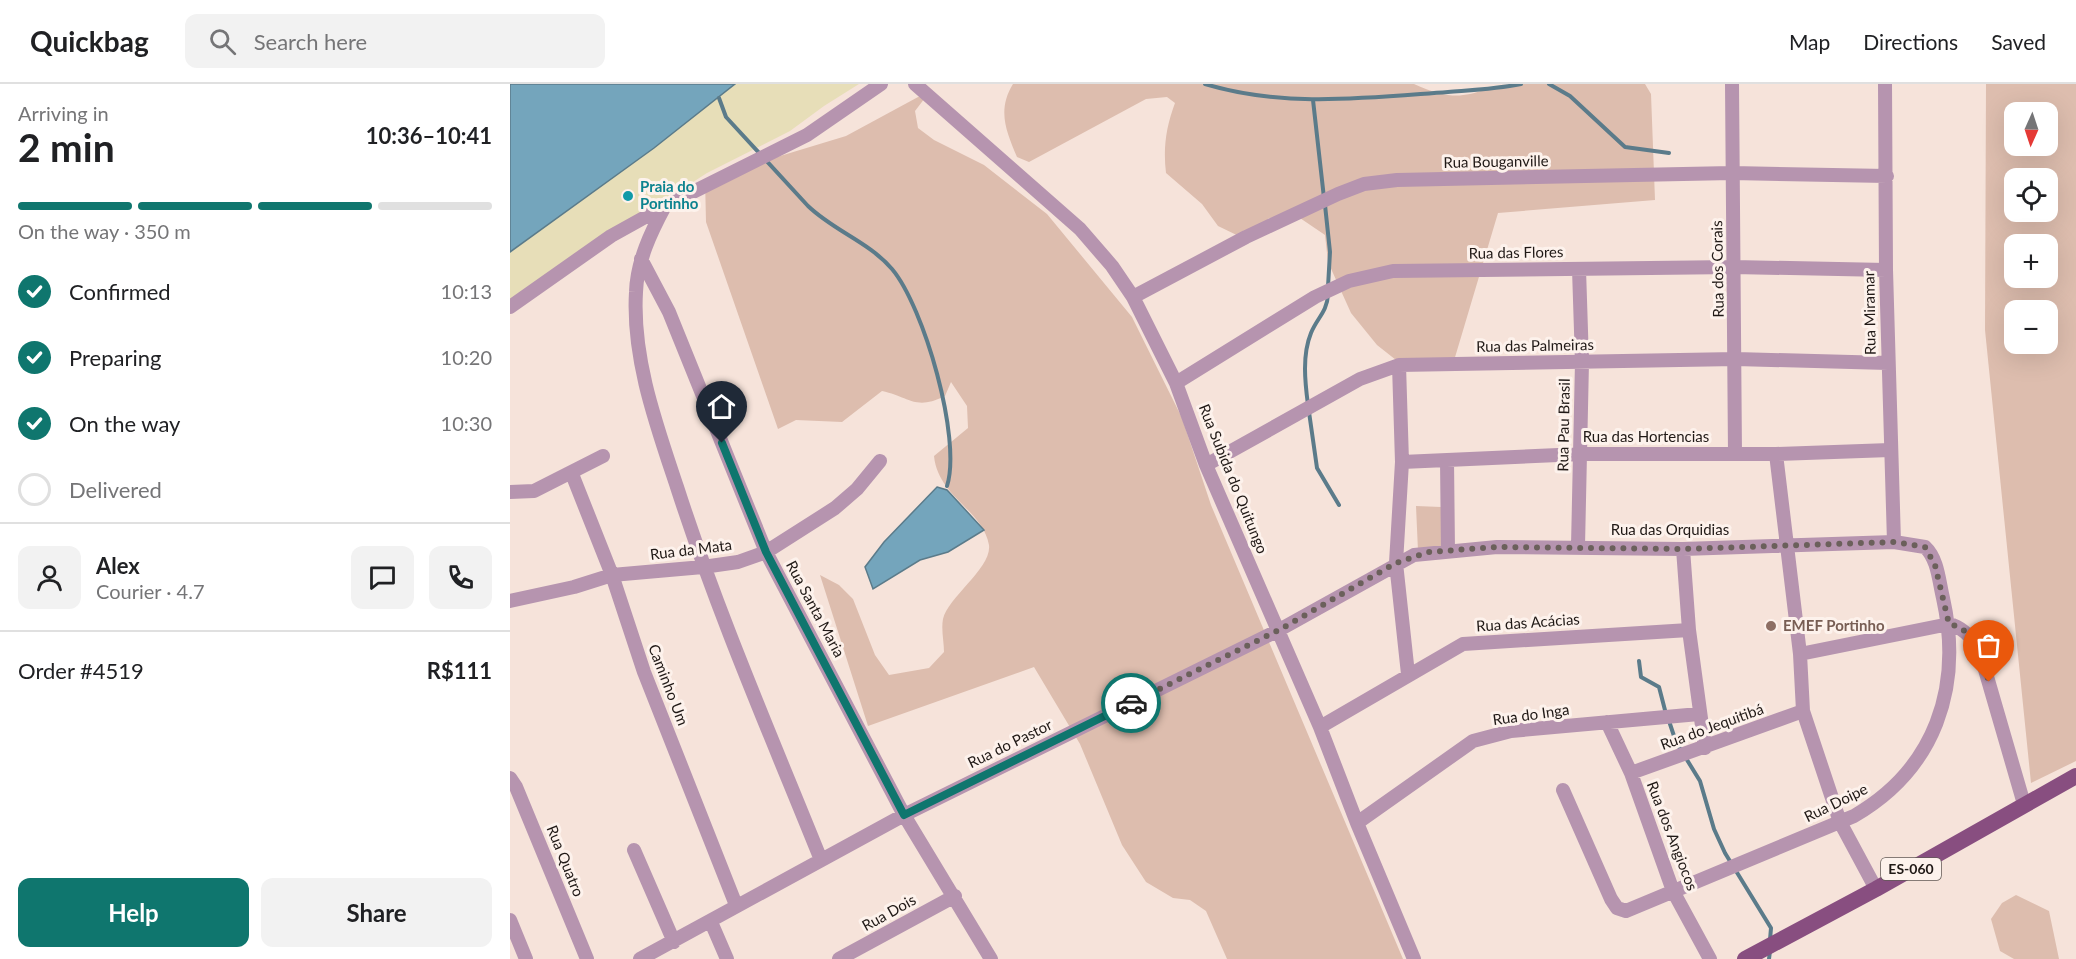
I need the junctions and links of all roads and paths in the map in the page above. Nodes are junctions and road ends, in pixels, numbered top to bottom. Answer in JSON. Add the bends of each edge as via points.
{"nodes":[{"id":1,"x":880,"y":84,"type":"edge"},
{"id":2,"x":915,"y":84,"type":"edge"},
{"id":3,"x":1732,"y":84,"type":"edge"},
{"id":4,"x":1885,"y":84,"type":"edge"},
{"id":5,"x":1731,"y":173,"type":"junction"},
{"id":6,"x":1887,"y":176,"type":"junction"},
{"id":7,"x":664,"y":206,"type":"junction"},
{"id":8,"x":642,"y":259,"type":"junction"},
{"id":9,"x":1734,"y":267,"type":"junction"},
{"id":10,"x":1579,"y":269,"type":"junction"},
{"id":11,"x":1886,"y":270,"type":"junction"},
{"id":12,"x":1133,"y":297,"type":"junction"},
{"id":13,"x":510,"y":307,"type":"edge"},
{"id":14,"x":1736,"y":359,"type":"junction"},
{"id":15,"x":1582,"y":362,"type":"junction"},
{"id":16,"x":1888,"y":363,"type":"junction"},
{"id":17,"x":1399,"y":365,"type":"junction"},
{"id":18,"x":1176,"y":383,"type":"junction"},
{"id":19,"x":1890,"y":450,"type":"junction"},
{"id":20,"x":1581,"y":454,"type":"junction"},
{"id":21,"x":1735,"y":454,"type":"junction"},
{"id":22,"x":1776,"y":454,"type":"junction"},
{"id":23,"x":603,"y":456,"type":"dead end"},
{"id":24,"x":1447,"y":460,"type":"junction"},
{"id":25,"x":880,"y":461,"type":"dead end"},
{"id":26,"x":1402,"y":462,"type":"junction"},
{"id":27,"x":1206,"y":465,"type":"junction"},
{"id":28,"x":572,"y":474,"type":"junction"},
{"id":29,"x":510,"y":492,"type":"edge"},
{"id":30,"x":1894,"y":542,"type":"junction"},
{"id":31,"x":1789,"y":545,"type":"junction"},
{"id":32,"x":1578,"y":546,"type":"junction"},
{"id":33,"x":1683,"y":549,"type":"junction"},
{"id":34,"x":1448,"y":551,"type":"junction"},
{"id":35,"x":766,"y":552,"type":"junction"},
{"id":36,"x":1396,"y":563,"type":"junction"},
{"id":37,"x":1935,"y":565,"type":"joint"},
{"id":38,"x":703,"y":567,"type":"junction"},
{"id":39,"x":612,"y":575,"type":"junction"},
{"id":40,"x":510,"y":601,"type":"edge"},
{"id":41,"x":1949,"y":624,"type":"junction"},
{"id":42,"x":1279,"y":630,"type":"junction"},
{"id":43,"x":1689,"y":630,"type":"junction"},
{"id":44,"x":1800,"y":654,"type":"junction"},
{"id":45,"x":1408,"y":674,"type":"junction"},
{"id":46,"x":1803,"y":711,"type":"junction"},
{"id":47,"x":1699,"y":714,"type":"junction"},
{"id":48,"x":1607,"y":722,"type":"junction"},
{"id":49,"x":1320,"y":727,"type":"junction"},
{"id":50,"x":1704,"y":748,"type":"junction"},
{"id":51,"x":1631,"y":773,"type":"junction"},
{"id":52,"x":2076,"y":776,"type":"edge"},
{"id":53,"x":510,"y":778,"type":"edge"},
{"id":54,"x":1563,"y":790,"type":"dead end"},
{"id":55,"x":2024,"y":804,"type":"junction"},
{"id":56,"x":904,"y":815,"type":"junction"},
{"id":57,"x":1840,"y":822,"type":"junction"},
{"id":58,"x":1357,"y":823,"type":"junction"},
{"id":59,"x":634,"y":850,"type":"dead end"},
{"id":60,"x":822,"y":860,"type":"junction"},
{"id":61,"x":1876,"y":889,"type":"junction"},
{"id":62,"x":1673,"y":891,"type":"junction"},
{"id":63,"x":955,"y":896,"type":"junction"},
{"id":64,"x":736,"y":905,"type":"junction"},
{"id":65,"x":510,"y":920,"type":"edge"},
{"id":66,"x":711,"y":922,"type":"junction"},
{"id":67,"x":674,"y":942,"type":"junction"},
{"id":68,"x":526,"y":959,"type":"edge"},
{"id":69,"x":587,"y":959,"type":"edge"},
{"id":70,"x":640,"y":959,"type":"edge"},
{"id":71,"x":727,"y":959,"type":"edge"},
{"id":72,"x":840,"y":959,"type":"edge"},
{"id":73,"x":992,"y":959,"type":"edge"},
{"id":74,"x":1414,"y":959,"type":"edge"},
{"id":75,"x":1710,"y":959,"type":"edge"},
{"id":76,"x":1745,"y":959,"type":"edge"}],
"edges":[{"from":1,"to":7,"type":"street","via":[[807,135]]},
{"from":2,"to":12,"type":"street","name":"Rua Subida do Quitungo","via":[[1080,229]]},
{"from":3,"to":5,"type":"street","name":"Rua dos Corais"},
{"from":4,"to":6,"type":"street","name":"Rua Miramar"},
{"from":5,"to":6,"type":"street","name":"Rua Bouganville"},
{"from":5,"to":9,"type":"street","name":"Rua dos Corais"},
{"from":5,"to":12,"type":"street","name":"Rua Bouganville","via":[[1397,180],[1364,184],[1246,237]]},
{"from":6,"to":11,"type":"street","name":"Rua Miramar"},
{"from":7,"to":8,"type":"street"},
{"from":7,"to":13,"type":"street","via":[[611,236]]},
{"from":8,"to":35,"type":"street","name":"Rua Santa Maria","via":[[669,312]]},
{"from":8,"to":38,"type":"street","via":[[636,291],[640,361]]},
{"from":9,"to":10,"type":"street","name":"Rua das Flores"},
{"from":9,"to":11,"type":"street","name":"Rua das Flores"},
{"from":9,"to":14,"type":"street","name":"Rua dos Corais"},
{"from":10,"to":15,"type":"street","name":"Rua Pau Brasil"},
{"from":10,"to":18,"type":"street","name":"Rua das Flores","via":[[1371,274],[1315,297]]},
{"from":11,"to":16,"type":"street","name":"Rua Miramar"},
{"from":12,"to":18,"type":"street","name":"Rua Subida do Quitungo"},
{"from":14,"to":15,"type":"street","name":"Rua das Palmeiras"},
{"from":14,"to":16,"type":"street","name":"Rua das Palmeiras"},
{"from":14,"to":21,"type":"street","name":"Rua dos Corais"},
{"from":15,"to":17,"type":"street","name":"Rua das Palmeiras"},
{"from":15,"to":20,"type":"street","name":"Rua Pau Brasil"},
{"from":16,"to":19,"type":"street","name":"Rua Miramar"},
{"from":17,"to":26,"type":"street"},
{"from":17,"to":27,"type":"street","name":"Rua das Palmeiras","via":[[1360,379]]},
{"from":18,"to":27,"type":"street","name":"Rua Subida do Quitungo"},
{"from":19,"to":22,"type":"street","name":"Rua das Hortencias"},
{"from":19,"to":30,"type":"street","name":"Rua Miramar"},
{"from":20,"to":21,"type":"street","name":"Rua das Hortencias"},
{"from":20,"to":24,"type":"street","name":"Rua das Hortencias"},
{"from":20,"to":32,"type":"street","name":"Rua Pau Brasil"},
{"from":21,"to":22,"type":"street","name":"Rua das Hortencias"},
{"from":22,"to":31,"type":"street"},
{"from":23,"to":28,"type":"street"},
{"from":24,"to":26,"type":"street","name":"Rua das Hortencias"},
{"from":24,"to":34,"type":"street"},
{"from":25,"to":35,"type":"street","name":"Rua da Mata","via":[[835,508]]},
{"from":26,"to":36,"type":"street"},
{"from":27,"to":42,"type":"street","name":"Rua Subida do Quitungo"},
{"from":28,"to":29,"type":"street","via":[[534,492]]},
{"from":28,"to":39,"type":"street","name":"Caminho Um"},
{"from":30,"to":31,"type":"street","name":"Rua das Orquidias"},
{"from":30,"to":37,"type":"street","name":"Rua das Orquidias","via":[[1925,547]]},
{"from":31,"to":33,"type":"street","name":"Rua das Orquidias"},
{"from":31,"to":44,"type":"street"},
{"from":32,"to":33,"type":"street","name":"Rua das Orquidias"},
{"from":32,"to":34,"type":"street","name":"Rua das Orquidias"},
{"from":33,"to":43,"type":"street"},
{"from":34,"to":36,"type":"street","name":"Rua das Orquidias","via":[[1421,553]]},
{"from":35,"to":38,"type":"street","name":"Rua da Mata"},
{"from":35,"to":56,"type":"street","name":"Rua Santa Maria"},
{"from":36,"to":42,"type":"street","name":"Rua do Pastor"},
{"from":36,"to":45,"type":"street"},
{"from":37,"to":41,"type":"street","name":"Rua Doipe"},
{"from":38,"to":39,"type":"street","name":"Rua da Mata"},
{"from":38,"to":60,"type":"street"},
{"from":39,"to":40,"type":"street","name":"Rua da Mata"},
{"from":39,"to":64,"type":"street","name":"Caminho Um","via":[[644,672]]},
{"from":41,"to":44,"type":"street"},
{"from":41,"to":55,"type":"street","via":[[1962,629],[1979,649]]},
{"from":41,"to":57,"type":"street","name":"Rua Doipe","via":[[1945,698],[1924,752],[1887,795]]},
{"from":42,"to":49,"type":"street","name":"Rua Subida do Quitungo"},
{"from":42,"to":56,"type":"street","name":"Rua do Pastor"},
{"from":43,"to":45,"type":"street","name":"Rua das Acácias","via":[[1463,644]]},
{"from":43,"to":47,"type":"street"},
{"from":44,"to":46,"type":"street"},
{"from":45,"to":49,"type":"street","name":"Rua das Acácias"},
{"from":46,"to":50,"type":"street","name":"Rua do Jequitibá"},
{"from":46,"to":57,"type":"street"},
{"from":47,"to":48,"type":"street","name":"Rua do Inga"},
{"from":47,"to":50,"type":"street"},
{"from":48,"to":51,"type":"street","name":"Rua dos Angiocos"},
{"from":48,"to":58,"type":"street","name":"Rua do Inga","via":[[1511,731],[1473,741]]},
{"from":49,"to":58,"type":"street","name":"Rua Subida do Quitungo"},
{"from":50,"to":51,"type":"street","name":"Rua do Jequitibá"},
{"from":51,"to":62,"type":"street","name":"Rua dos Angiocos"},
{"from":52,"to":55,"type":"main road","number":"ES-060"},
{"from":53,"to":69,"type":"street","name":"Rua Quatro"},
{"from":54,"to":62,"type":"street","name":"Rua Doipe","via":[[1617,908],[1636,909]]},
{"from":55,"to":61,"type":"main road","number":"ES-060"},
{"from":56,"to":60,"type":"street","name":"Rua do Pastor"},
{"from":56,"to":63,"type":"street","name":"Rua Santa Maria"},
{"from":57,"to":61,"type":"street"},
{"from":57,"to":62,"type":"street","name":"Rua Doipe"},
{"from":58,"to":74,"type":"street","name":"Rua Subida do Quitungo"},
{"from":59,"to":67,"type":"street"},
{"from":60,"to":64,"type":"street","name":"Rua do Pastor"},
{"from":61,"to":76,"type":"main road","number":"ES-060"},
{"from":62,"to":75,"type":"street","name":"Rua dos Angiocos"},
{"from":63,"to":72,"type":"street","name":"Rua Dois"},
{"from":63,"to":73,"type":"street","name":"Rua Santa Maria"},
{"from":64,"to":66,"type":"street","name":"Rua do Pastor"},
{"from":65,"to":68,"type":"street"},
{"from":66,"to":67,"type":"street","name":"Rua do Pastor"},
{"from":66,"to":71,"type":"street"},
{"from":67,"to":70,"type":"street","name":"Rua do Pastor"}]}
